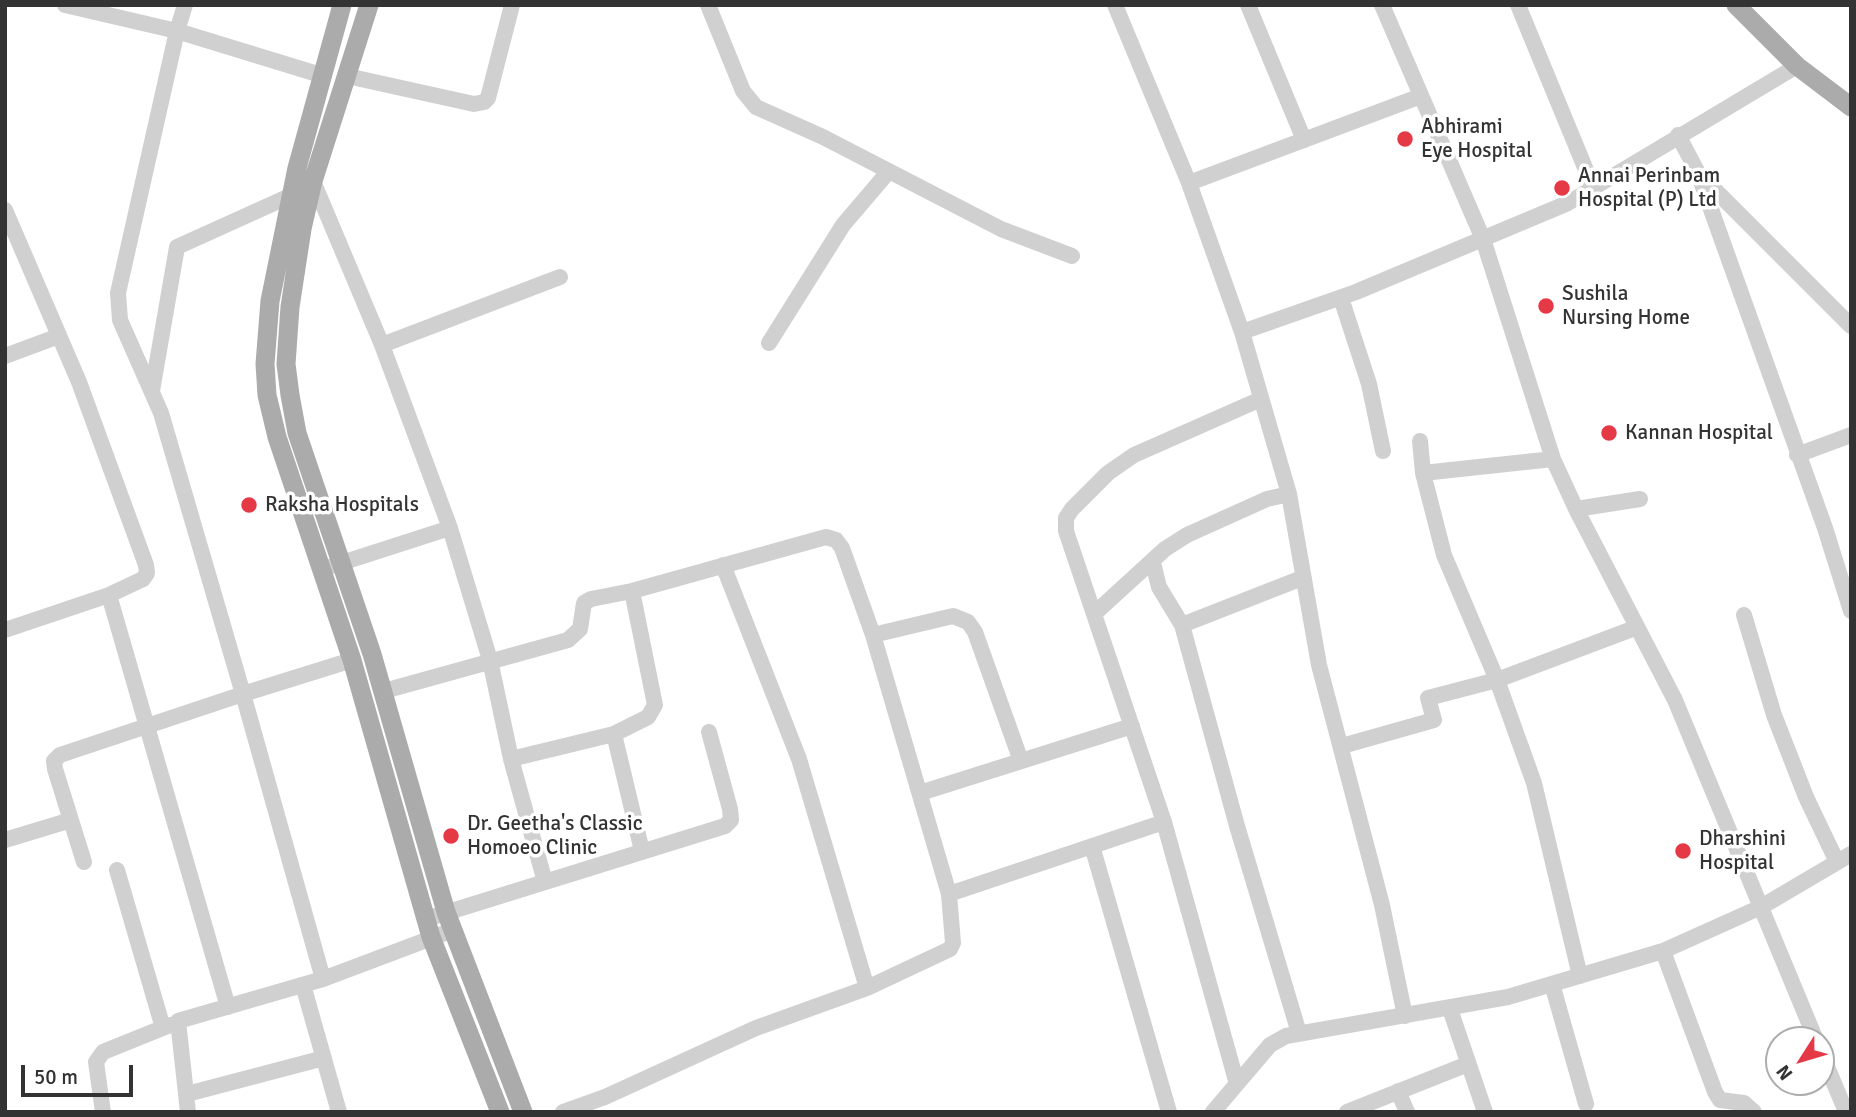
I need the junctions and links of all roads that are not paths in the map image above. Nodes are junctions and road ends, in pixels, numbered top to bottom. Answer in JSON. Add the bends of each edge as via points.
{"nodes":[{"id":1,"x":65,"y":5,"type":"edge"},
{"id":2,"x":185,"y":5,"type":"edge"},
{"id":3,"x":342,"y":5,"type":"edge"},
{"id":4,"x":369,"y":5,"type":"edge"},
{"id":5,"x":512,"y":5,"type":"edge"},
{"id":6,"x":708,"y":5,"type":"edge"},
{"id":7,"x":1115,"y":5,"type":"edge"},
{"id":8,"x":1248,"y":5,"type":"edge"},
{"id":9,"x":1382,"y":5,"type":"edge"},
{"id":10,"x":1517,"y":5,"type":"edge"},
{"id":11,"x":1722,"y":5,"type":"edge"},
{"id":12,"x":1736,"y":5,"type":"edge"},
{"id":13,"x":1751,"y":23,"type":"junction"},
{"id":14,"x":177,"y":31,"type":"junction"},
{"id":15,"x":1797,"y":66,"type":"junction"},
{"id":16,"x":324,"y":76,"type":"junction"},
{"id":17,"x":347,"y":76,"type":"junction"},
{"id":18,"x":1421,"y":96,"type":"junction"},
{"id":19,"x":1851,"y":107,"type":"edge"},
{"id":20,"x":1678,"y":135,"type":"junction"},
{"id":21,"x":1304,"y":140,"type":"junction"},
{"id":22,"x":889,"y":171,"type":"junction"},
{"id":23,"x":1698,"y":173,"type":"junction"},
{"id":24,"x":313,"y":181,"type":"junction"},
{"id":25,"x":1189,"y":183,"type":"junction"},
{"id":26,"x":1593,"y":187,"type":"junction"},
{"id":27,"x":292,"y":195,"type":"junction"},
{"id":28,"x":5,"y":210,"type":"edge"},
{"id":29,"x":1483,"y":239,"type":"junction"},
{"id":30,"x":1072,"y":256,"type":"dead end"},
{"id":31,"x":560,"y":277,"type":"dead end"},
{"id":32,"x":1341,"y":298,"type":"junction"},
{"id":33,"x":1851,"y":327,"type":"edge"},
{"id":34,"x":1242,"y":332,"type":"junction"},
{"id":35,"x":59,"y":336,"type":"junction"},
{"id":36,"x":769,"y":343,"type":"dead end"},
{"id":37,"x":382,"y":345,"type":"junction"},
{"id":38,"x":5,"y":356,"type":"edge"},
{"id":39,"x":152,"y":391,"type":"junction"},
{"id":40,"x":1261,"y":399,"type":"junction"},
{"id":41,"x":1851,"y":435,"type":"edge"},
{"id":42,"x":1419,"y":441,"type":"dead end"},
{"id":43,"x":1383,"y":451,"type":"dead end"},
{"id":44,"x":1797,"y":455,"type":"junction"},
{"id":45,"x":1553,"y":459,"type":"junction"},
{"id":46,"x":1423,"y":472,"type":"junction"},
{"id":47,"x":1289,"y":494,"type":"junction"},
{"id":48,"x":1640,"y":499,"type":"dead end"},
{"id":49,"x":1576,"y":509,"type":"junction"},
{"id":50,"x":450,"y":528,"type":"junction"},
{"id":51,"x":1153,"y":563,"type":"junction"},
{"id":52,"x":723,"y":565,"type":"junction"},
{"id":53,"x":331,"y":566,"type":"junction"},
{"id":54,"x":1302,"y":578,"type":"junction"},
{"id":55,"x":632,"y":591,"type":"junction"},
{"id":56,"x":109,"y":595,"type":"junction"},
{"id":57,"x":1851,"y":611,"type":"edge"},
{"id":58,"x":1094,"y":614,"type":"junction"},
{"id":59,"x":1744,"y":615,"type":"dead end"},
{"id":60,"x":1182,"y":625,"type":"junction"},
{"id":61,"x":1635,"y":628,"type":"junction"},
{"id":62,"x":5,"y":630,"type":"edge"},
{"id":63,"x":873,"y":635,"type":"junction"},
{"id":64,"x":352,"y":660,"type":"junction"},
{"id":65,"x":490,"y":660,"type":"junction"},
{"id":66,"x":1497,"y":680,"type":"junction"},
{"id":67,"x":384,"y":691,"type":"junction"},
{"id":68,"x":243,"y":694,"type":"junction"},
{"id":69,"x":1132,"y":726,"type":"junction"},
{"id":70,"x":148,"y":727,"type":"junction"},
{"id":71,"x":709,"y":732,"type":"dead end"},
{"id":72,"x":614,"y":734,"type":"junction"},
{"id":73,"x":1342,"y":746,"type":"junction"},
{"id":74,"x":511,"y":759,"type":"junction"},
{"id":75,"x":1021,"y":761,"type":"junction"},
{"id":76,"x":919,"y":793,"type":"junction"},
{"id":77,"x":71,"y":820,"type":"junction"},
{"id":78,"x":1164,"y":822,"type":"junction"},
{"id":79,"x":5,"y":840,"type":"edge"},
{"id":80,"x":1092,"y":846,"type":"junction"},
{"id":81,"x":642,"y":851,"type":"junction"},
{"id":82,"x":1844,"y":858,"type":"edge"},
{"id":83,"x":84,"y":862,"type":"dead end"},
{"id":84,"x":117,"y":870,"type":"dead end"},
{"id":85,"x":545,"y":882,"type":"junction"},
{"id":86,"x":949,"y":894,"type":"junction"},
{"id":87,"x":1761,"y":907,"type":"junction"},
{"id":88,"x":446,"y":912,"type":"junction"},
{"id":89,"x":428,"y":928,"type":"junction"},
{"id":90,"x":453,"y":930,"type":"junction"},
{"id":91,"x":1663,"y":951,"type":"junction"},
{"id":92,"x":1580,"y":976,"type":"junction"},
{"id":93,"x":323,"y":979,"type":"junction"},
{"id":94,"x":1552,"y":984,"type":"junction"},
{"id":95,"x":303,"y":985,"type":"junction"},
{"id":96,"x":867,"y":988,"type":"junction"},
{"id":97,"x":228,"y":1007,"type":"junction"},
{"id":98,"x":1450,"y":1009,"type":"junction"},
{"id":99,"x":1405,"y":1017,"type":"junction"},
{"id":100,"x":178,"y":1021,"type":"junction"},
{"id":101,"x":1810,"y":1026,"type":"edge"},
{"id":102,"x":163,"y":1028,"type":"junction"},
{"id":103,"x":1300,"y":1033,"type":"junction"},
{"id":104,"x":324,"y":1058,"type":"junction"},
{"id":105,"x":1468,"y":1064,"type":"junction"},
{"id":106,"x":1237,"y":1084,"type":"junction"},
{"id":107,"x":1835,"y":1086,"type":"edge"},
{"id":108,"x":1398,"y":1091,"type":"junction"},
{"id":109,"x":187,"y":1094,"type":"junction"},
{"id":110,"x":1586,"y":1104,"type":"dead end"},
{"id":111,"x":103,"y":1112,"type":"edge"},
{"id":112,"x":188,"y":1112,"type":"edge"},
{"id":113,"x":339,"y":1112,"type":"edge"},
{"id":114,"x":500,"y":1112,"type":"edge"},
{"id":115,"x":523,"y":1112,"type":"edge"},
{"id":116,"x":563,"y":1112,"type":"edge"},
{"id":117,"x":1169,"y":1112,"type":"edge"},
{"id":118,"x":1213,"y":1112,"type":"edge"},
{"id":119,"x":1347,"y":1112,"type":"edge"},
{"id":120,"x":1407,"y":1112,"type":"edge"},
{"id":121,"x":1485,"y":1112,"type":"edge"},
{"id":122,"x":1754,"y":1112,"type":"edge"},
{"id":123,"x":1846,"y":1112,"type":"edge"}],
"edges":[{"from":1,"to":14,"type":"street"},
{"from":2,"to":14,"type":"street"},
{"from":3,"to":16,"type":"main road"},
{"from":4,"to":17,"type":"main road"},
{"from":5,"to":17,"type":"street","via":[[484,102],[474,104]]},
{"from":6,"to":22,"type":"street","via":[[750,101]]},
{"from":7,"to":25,"type":"street"},
{"from":8,"to":21,"type":"street"},
{"from":9,"to":18,"type":"street"},
{"from":10,"to":26,"type":"street"},
{"from":11,"to":13,"type":"main road"},
{"from":12,"to":13,"type":"main road"},
{"from":13,"to":15,"type":"main road"},
{"from":14,"to":16,"type":"street"},
{"from":14,"to":39,"type":"street","via":[[118,293],[120,320]]},
{"from":15,"to":19,"type":"main road"},
{"from":15,"to":20,"type":"street"},
{"from":16,"to":27,"type":"main road"},
{"from":17,"to":24,"type":"main road"},
{"from":18,"to":21,"type":"street"},
{"from":18,"to":29,"type":"street"},
{"from":20,"to":23,"type":"street"},
{"from":20,"to":26,"type":"street"},
{"from":21,"to":25,"type":"street"},
{"from":22,"to":30,"type":"street","via":[[1001,229]]},
{"from":22,"to":36,"type":"street","via":[[843,225]]},
{"from":23,"to":33,"type":"street"},
{"from":23,"to":44,"type":"street"},
{"from":24,"to":37,"type":"street"},
{"from":24,"to":53,"type":"main road","via":[[290,307],[286,364],[297,433]]},
{"from":25,"to":34,"type":"street"},
{"from":26,"to":29,"type":"street","via":[[1568,203]]},
{"from":27,"to":39,"type":"street","via":[[177,247]]},
{"from":27,"to":53,"type":"main road","via":[[270,301],[267,396]]},
{"from":28,"to":35,"type":"street"},
{"from":29,"to":32,"type":"street"},
{"from":29,"to":45,"type":"street"},
{"from":31,"to":37,"type":"street"},
{"from":32,"to":34,"type":"street"},
{"from":32,"to":43,"type":"street"},
{"from":34,"to":40,"type":"street"},
{"from":35,"to":38,"type":"street"},
{"from":35,"to":56,"type":"street","via":[[146,565],[143,579]]},
{"from":37,"to":50,"type":"street"},
{"from":39,"to":68,"type":"street"},
{"from":40,"to":47,"type":"street"},
{"from":40,"to":58,"type":"street","via":[[1133,455],[1072,509],[1066,531]]},
{"from":41,"to":44,"type":"street"},
{"from":42,"to":46,"type":"street"},
{"from":44,"to":57,"type":"street"},
{"from":45,"to":46,"type":"street"},
{"from":45,"to":49,"type":"street"},
{"from":46,"to":66,"type":"street","via":[[1444,555]]},
{"from":47,"to":51,"type":"street","via":[[1267,499],[1187,535]]},
{"from":47,"to":54,"type":"street"},
{"from":48,"to":49,"type":"street"},
{"from":49,"to":61,"type":"street"},
{"from":50,"to":53,"type":"street"},
{"from":50,"to":65,"type":"street"},
{"from":51,"to":58,"type":"street"},
{"from":51,"to":60,"type":"street","via":[[1159,587]]},
{"from":52,"to":55,"type":"street"},
{"from":52,"to":63,"type":"street","via":[[827,537],[836,540]]},
{"from":52,"to":96,"type":"street","via":[[799,759]]},
{"from":53,"to":64,"type":"main road"},
{"from":53,"to":67,"type":"main road"},
{"from":54,"to":60,"type":"street"},
{"from":54,"to":73,"type":"street","via":[[1319,665]]},
{"from":55,"to":65,"type":"street","via":[[584,603],[580,629],[568,640]]},
{"from":55,"to":72,"type":"street","via":[[655,705],[648,717]]},
{"from":56,"to":62,"type":"street"},
{"from":56,"to":70,"type":"street"},
{"from":58,"to":69,"type":"street"},
{"from":59,"to":82,"type":"street","via":[[1774,715],[1806,797]]},
{"from":60,"to":103,"type":"street"},
{"from":61,"to":66,"type":"street"},
{"from":61,"to":87,"type":"street","via":[[1675,700]]},
{"from":63,"to":75,"type":"street","via":[[953,616],[968,622]]},
{"from":63,"to":76,"type":"street"},
{"from":64,"to":68,"type":"street"},
{"from":64,"to":89,"type":"main road"},
{"from":65,"to":67,"type":"street"},
{"from":65,"to":74,"type":"street"},
{"from":66,"to":73,"type":"street","via":[[1428,698],[1434,720]]},
{"from":66,"to":92,"type":"street","via":[[1534,783]]},
{"from":67,"to":88,"type":"main road"},
{"from":68,"to":70,"type":"street"},
{"from":68,"to":93,"type":"street"},
{"from":69,"to":75,"type":"street"},
{"from":69,"to":78,"type":"street"},
{"from":70,"to":77,"type":"street","via":[[60,755],[54,761]]},
{"from":70,"to":97,"type":"street"},
{"from":71,"to":81,"type":"street","via":[[731,820],[716,830]]},
{"from":72,"to":74,"type":"street"},
{"from":72,"to":81,"type":"street"},
{"from":73,"to":99,"type":"street"},
{"from":74,"to":85,"type":"street"},
{"from":75,"to":76,"type":"street"},
{"from":76,"to":86,"type":"street"},
{"from":77,"to":79,"type":"street"},
{"from":77,"to":83,"type":"street"},
{"from":78,"to":80,"type":"street"},
{"from":78,"to":106,"type":"street"},
{"from":80,"to":86,"type":"street"},
{"from":80,"to":117,"type":"street"},
{"from":81,"to":85,"type":"street"},
{"from":82,"to":87,"type":"street"},
{"from":84,"to":102,"type":"street"},
{"from":85,"to":88,"type":"street"},
{"from":86,"to":96,"type":"street","via":[[950,949]]},
{"from":87,"to":91,"type":"street"},
{"from":87,"to":101,"type":"street"},
{"from":88,"to":89,"type":"street"},
{"from":88,"to":90,"type":"main road"},
{"from":89,"to":90,"type":"street"},
{"from":89,"to":93,"type":"street"},
{"from":89,"to":114,"type":"main road"},
{"from":90,"to":115,"type":"main road"},
{"from":91,"to":92,"type":"street"},
{"from":91,"to":122,"type":"street","via":[[1715,1092],[1720,1100],[1744,1103]]},
{"from":92,"to":94,"type":"street"},
{"from":93,"to":95,"type":"street"},
{"from":94,"to":98,"type":"street"},
{"from":94,"to":110,"type":"street"},
{"from":95,"to":97,"type":"street"},
{"from":95,"to":104,"type":"street"},
{"from":96,"to":116,"type":"street","via":[[756,1028]]},
{"from":97,"to":100,"type":"street"},
{"from":98,"to":99,"type":"street"},
{"from":98,"to":105,"type":"street"},
{"from":99,"to":103,"type":"street"},
{"from":100,"to":102,"type":"street"},
{"from":100,"to":109,"type":"street"},
{"from":102,"to":111,"type":"street","via":[[103,1052],[96,1062]]},
{"from":103,"to":106,"type":"street","via":[[1270,1045]]},
{"from":104,"to":109,"type":"street"},
{"from":104,"to":113,"type":"street"},
{"from":105,"to":108,"type":"street"},
{"from":105,"to":121,"type":"street"},
{"from":106,"to":118,"type":"street"},
{"from":107,"to":123,"type":"street"},
{"from":108,"to":119,"type":"street"},
{"from":108,"to":120,"type":"street"},
{"from":109,"to":112,"type":"street"}]}
